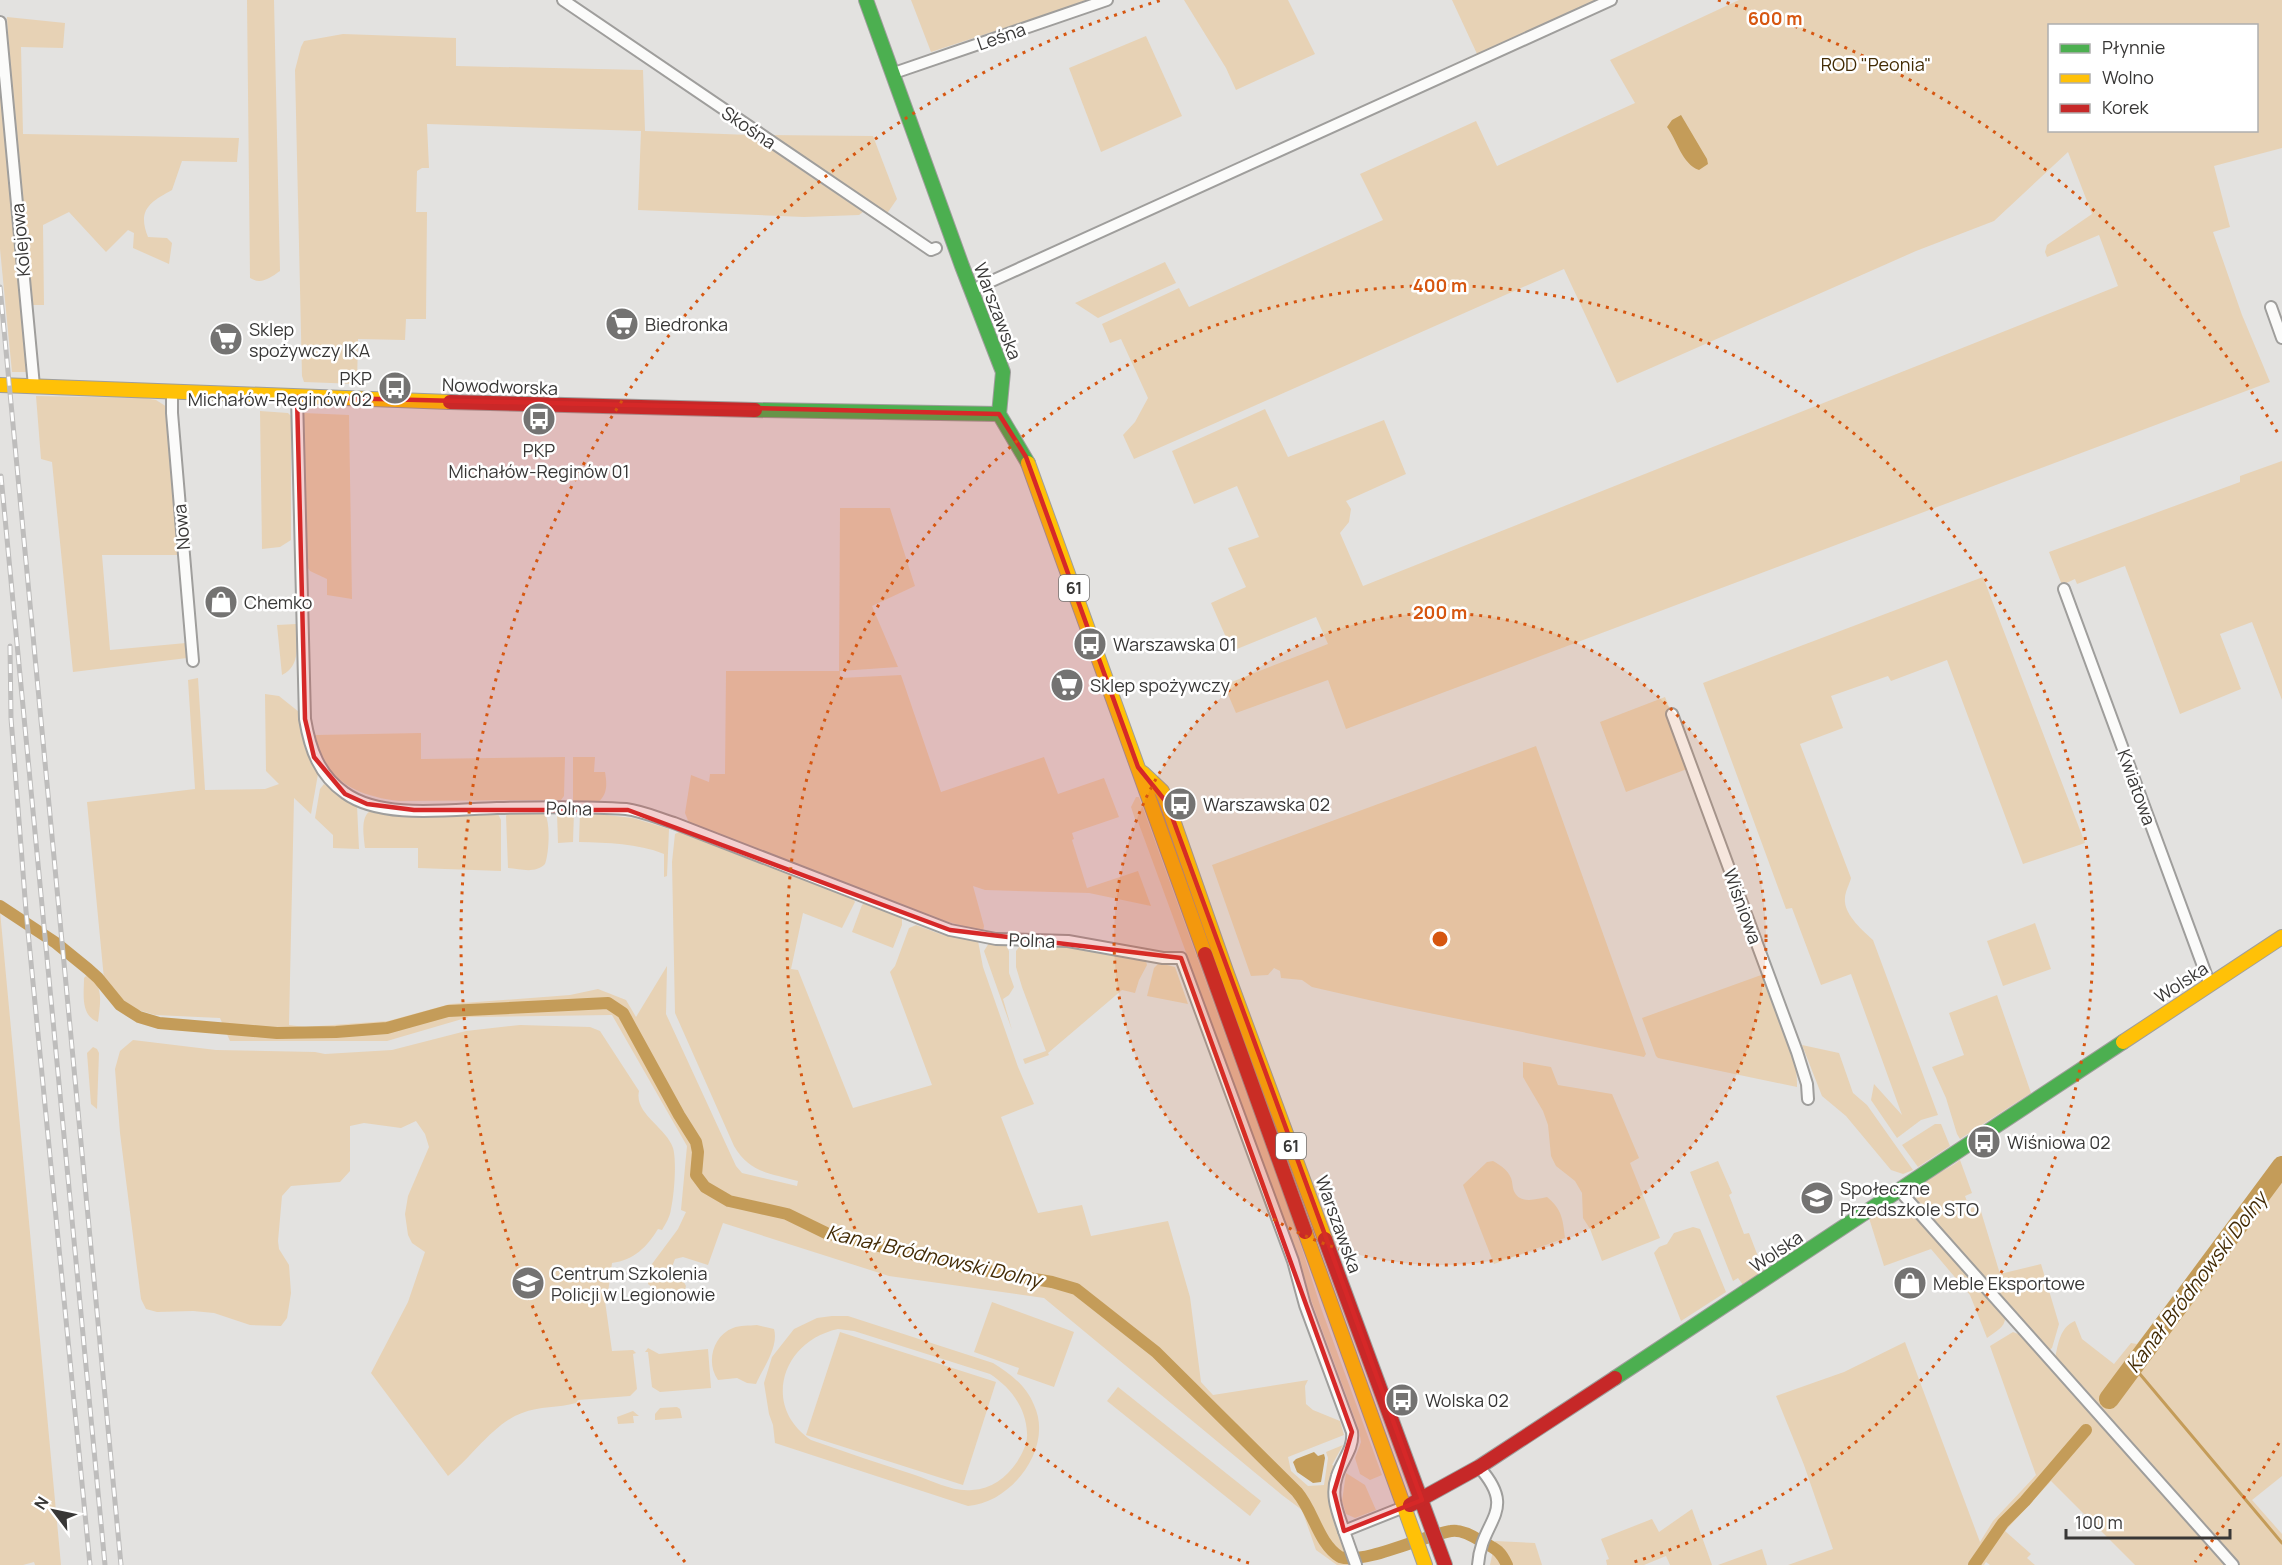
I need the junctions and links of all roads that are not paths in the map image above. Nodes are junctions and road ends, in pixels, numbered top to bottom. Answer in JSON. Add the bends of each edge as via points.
{"nodes":[{"id":1,"x":562,"y":0,"type":"edge"},
{"id":2,"x":866,"y":0,"type":"edge"},
{"id":3,"x":1107,"y":0,"type":"edge"},
{"id":4,"x":1611,"y":0,"type":"edge"},
{"id":5,"x":0,"y":22,"type":"edge"},
{"id":6,"x":894,"y":73,"type":"junction"},
{"id":7,"x":936,"y":248,"type":"dead end"},
{"id":8,"x":972,"y":290,"type":"junction"},
{"id":9,"x":2271,"y":307,"type":"dead end"},
{"id":10,"x":2282,"y":338,"type":"edge"},
{"id":11,"x":0,"y":385,"type":"edge"},
{"id":12,"x":34,"y":386,"type":"junction"},
{"id":13,"x":172,"y":392,"type":"junction"},
{"id":14,"x":297,"y":397,"type":"junction"},
{"id":15,"x":999,"y":414,"type":"junction"},
{"id":16,"x":2064,"y":589,"type":"dead end"},
{"id":17,"x":193,"y":661,"type":"dead end"},
{"id":18,"x":1672,"y":714,"type":"dead end"},
{"id":19,"x":1138,"y":767,"type":"junction"},
{"id":20,"x":2282,"y":937,"type":"edge"},
{"id":21,"x":2210,"y":985,"type":"junction"},
{"id":22,"x":1808,"y":1099,"type":"dead end"},
{"id":23,"x":1899,"y":1190,"type":"junction"},
{"id":24,"x":1479,"y":1467,"type":"junction"},
{"id":25,"x":1422,"y":1500,"type":"junction"},
{"id":26,"x":1404,"y":1508,"type":"junction"},
{"id":27,"x":1344,"y":1531,"type":"junction"},
{"id":28,"x":1478,"y":1559,"type":"edge"},
{"id":29,"x":1424,"y":1562,"type":"edge"},
{"id":30,"x":1356,"y":1565,"type":"edge"},
{"id":31,"x":1445,"y":1565,"type":"edge"},
{"id":32,"x":2233,"y":1565,"type":"edge"}],
"edges":[{"from":1,"to":7,"type":"street","name":"Skośna","via":[[931,250]]},
{"from":2,"to":6,"type":"main road","name":"Warszawska"},
{"from":3,"to":6,"type":"street","name":"Leśna"},
{"from":4,"to":8,"type":"street"},
{"from":5,"to":12,"type":"street","name":"Kolejowa"},
{"from":6,"to":8,"type":"main road","name":"Warszawska"},
{"from":8,"to":15,"type":"main road","name":"Warszawska","via":[[1003,372]]},
{"from":9,"to":10,"type":"street"},
{"from":11,"to":12,"type":"main road","name":"Nowodworska"},
{"from":12,"to":13,"type":"main road","name":"Nowodworska"},
{"from":13,"to":14,"type":"main road","name":"Nowodworska"},
{"from":13,"to":17,"type":"street","name":"Nowa"},
{"from":14,"to":15,"type":"main road","name":"Nowodworska","via":[[704,410]]},
{"from":14,"to":27,"type":"street","name":"Polna","via":[[305,719],[314,757],[345,794],[367,804],[414,810],[628,810],[674,823],[950,930],[996,939],[1068,941],[1181,958],[1352,1432],[1334,1492]]},
{"from":15,"to":19,"type":"main road","name":"Warszawska","number":"61","via":[[1026,457]]},
{"from":16,"to":21,"type":"street","name":"Kwiatowa"},
{"from":18,"to":22,"type":"street","name":"Wiśniowa","via":[[1797,1052]]},
{"from":19,"to":25,"type":"main road","name":"Warszawska","number":"61","via":[[1162,791],[1167,802]]},
{"from":19,"to":26,"type":"main road","name":"Warszawska","number":"61"},
{"from":20,"to":21,"type":"main road","name":"Wolska"},
{"from":21,"to":23,"type":"main road","name":"Wolska"},
{"from":23,"to":24,"type":"main road","name":"Wolska"},
{"from":23,"to":32,"type":"street"},
{"from":24,"to":25,"type":"main road","name":"Wolska"},
{"from":24,"to":28,"type":"street","via":[[1498,1496],[1497,1511]]},
{"from":25,"to":26,"type":"main road","name":"Wolska"},
{"from":25,"to":31,"type":"main road","name":"Warszawska","number":"61"},
{"from":26,"to":27,"type":"street"},
{"from":26,"to":29,"type":"main road","name":"Warszawska","number":"61"},
{"from":27,"to":30,"type":"street"}]}
